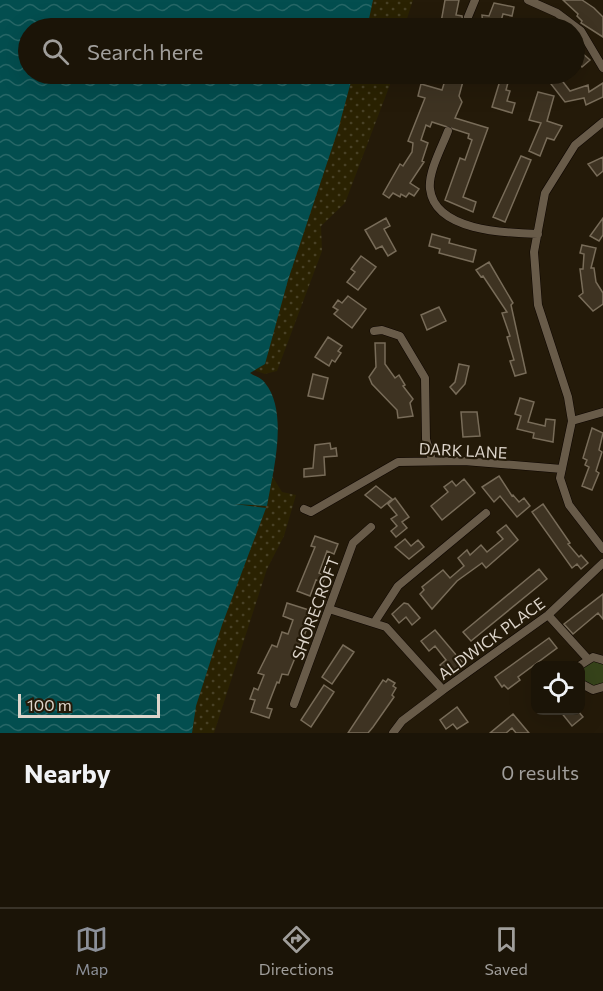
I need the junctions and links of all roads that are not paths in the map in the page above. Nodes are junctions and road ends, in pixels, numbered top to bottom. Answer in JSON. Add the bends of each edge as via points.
{"nodes":[{"id":1,"x":475,"y":0,"type":"edge"},
{"id":2,"x":528,"y":0,"type":"edge"},
{"id":3,"x":468,"y":17,"type":"dead end"},
{"id":4,"x":563,"y":18,"type":"edge"},
{"id":5,"x":585,"y":39,"type":"edge"},
{"id":6,"x":603,"y":68,"type":"edge"},
{"id":7,"x":603,"y":122,"type":"edge"},
{"id":8,"x":447,"y":131,"type":"dead end"},
{"id":9,"x":538,"y":234,"type":"junction"},
{"id":10,"x":374,"y":331,"type":"dead end"},
{"id":11,"x":603,"y":412,"type":"edge"},
{"id":12,"x":572,"y":421,"type":"junction"},
{"id":13,"x":432,"y":460,"type":"junction"},
{"id":14,"x":562,"y":469,"type":"junction"},
{"id":15,"x":304,"y":509,"type":"dead end"},
{"id":16,"x":486,"y":513,"type":"dead end"},
{"id":17,"x":371,"y":527,"type":"dead end"},
{"id":18,"x":603,"y":549,"type":"edge"},
{"id":19,"x":603,"y":563,"type":"edge"},
{"id":20,"x":329,"y":609,"type":"junction"},
{"id":21,"x":548,"y":615,"type":"junction"},
{"id":22,"x":374,"y":623,"type":"junction"},
{"id":23,"x":587,"y":658,"type":"junction"},
{"id":24,"x":603,"y":660,"type":"edge"},
{"id":25,"x":584,"y":661,"type":"edge"},
{"id":26,"x":585,"y":686,"type":"edge"},
{"id":27,"x":603,"y":687,"type":"edge"},
{"id":28,"x":443,"y":690,"type":"junction"},
{"id":29,"x":294,"y":704,"type":"dead end"},
{"id":30,"x":393,"y":733,"type":"edge"}],
"edges":[{"from":1,"to":3,"type":"street"},
{"from":2,"to":4,"type":"street"},
{"from":5,"to":6,"type":"street"},
{"from":7,"to":9,"type":"street","via":[[575,145],[545,193]]},
{"from":8,"to":9,"type":"street","via":[[430,188],[437,207],[451,219],[476,227]]},
{"from":9,"to":12,"type":"street","via":[[534,252],[538,305]]},
{"from":10,"to":13,"type":"street","via":[[400,336],[425,378],[426,439]]},
{"from":11,"to":12,"type":"street"},
{"from":12,"to":14,"type":"street"},
{"from":13,"to":14,"type":"street","name":"DARK LANE"},
{"from":13,"to":15,"type":"street","name":"DARK LANE","via":[[398,462],[311,512]]},
{"from":14,"to":18,"type":"street","via":[[560,478],[569,505]]},
{"from":16,"to":22,"type":"street","via":[[398,586]]},
{"from":17,"to":20,"type":"street","name":"SHORECROFT","via":[[354,543]]},
{"from":19,"to":21,"type":"street","name":"ALDWICK PLACE"},
{"from":20,"to":22,"type":"street"},
{"from":20,"to":29,"type":"street","name":"SHORECROFT"},
{"from":21,"to":23,"type":"street"},
{"from":21,"to":28,"type":"street","name":"ALDWICK PLACE"},
{"from":22,"to":28,"type":"street","via":[[386,627]]},
{"from":23,"to":24,"type":"street"},
{"from":23,"to":25,"type":"street"},
{"from":26,"to":27,"type":"street","via":[[593,690]]},
{"from":28,"to":30,"type":"street","name":"ALDWICK PLACE","via":[[402,721]]}]}
